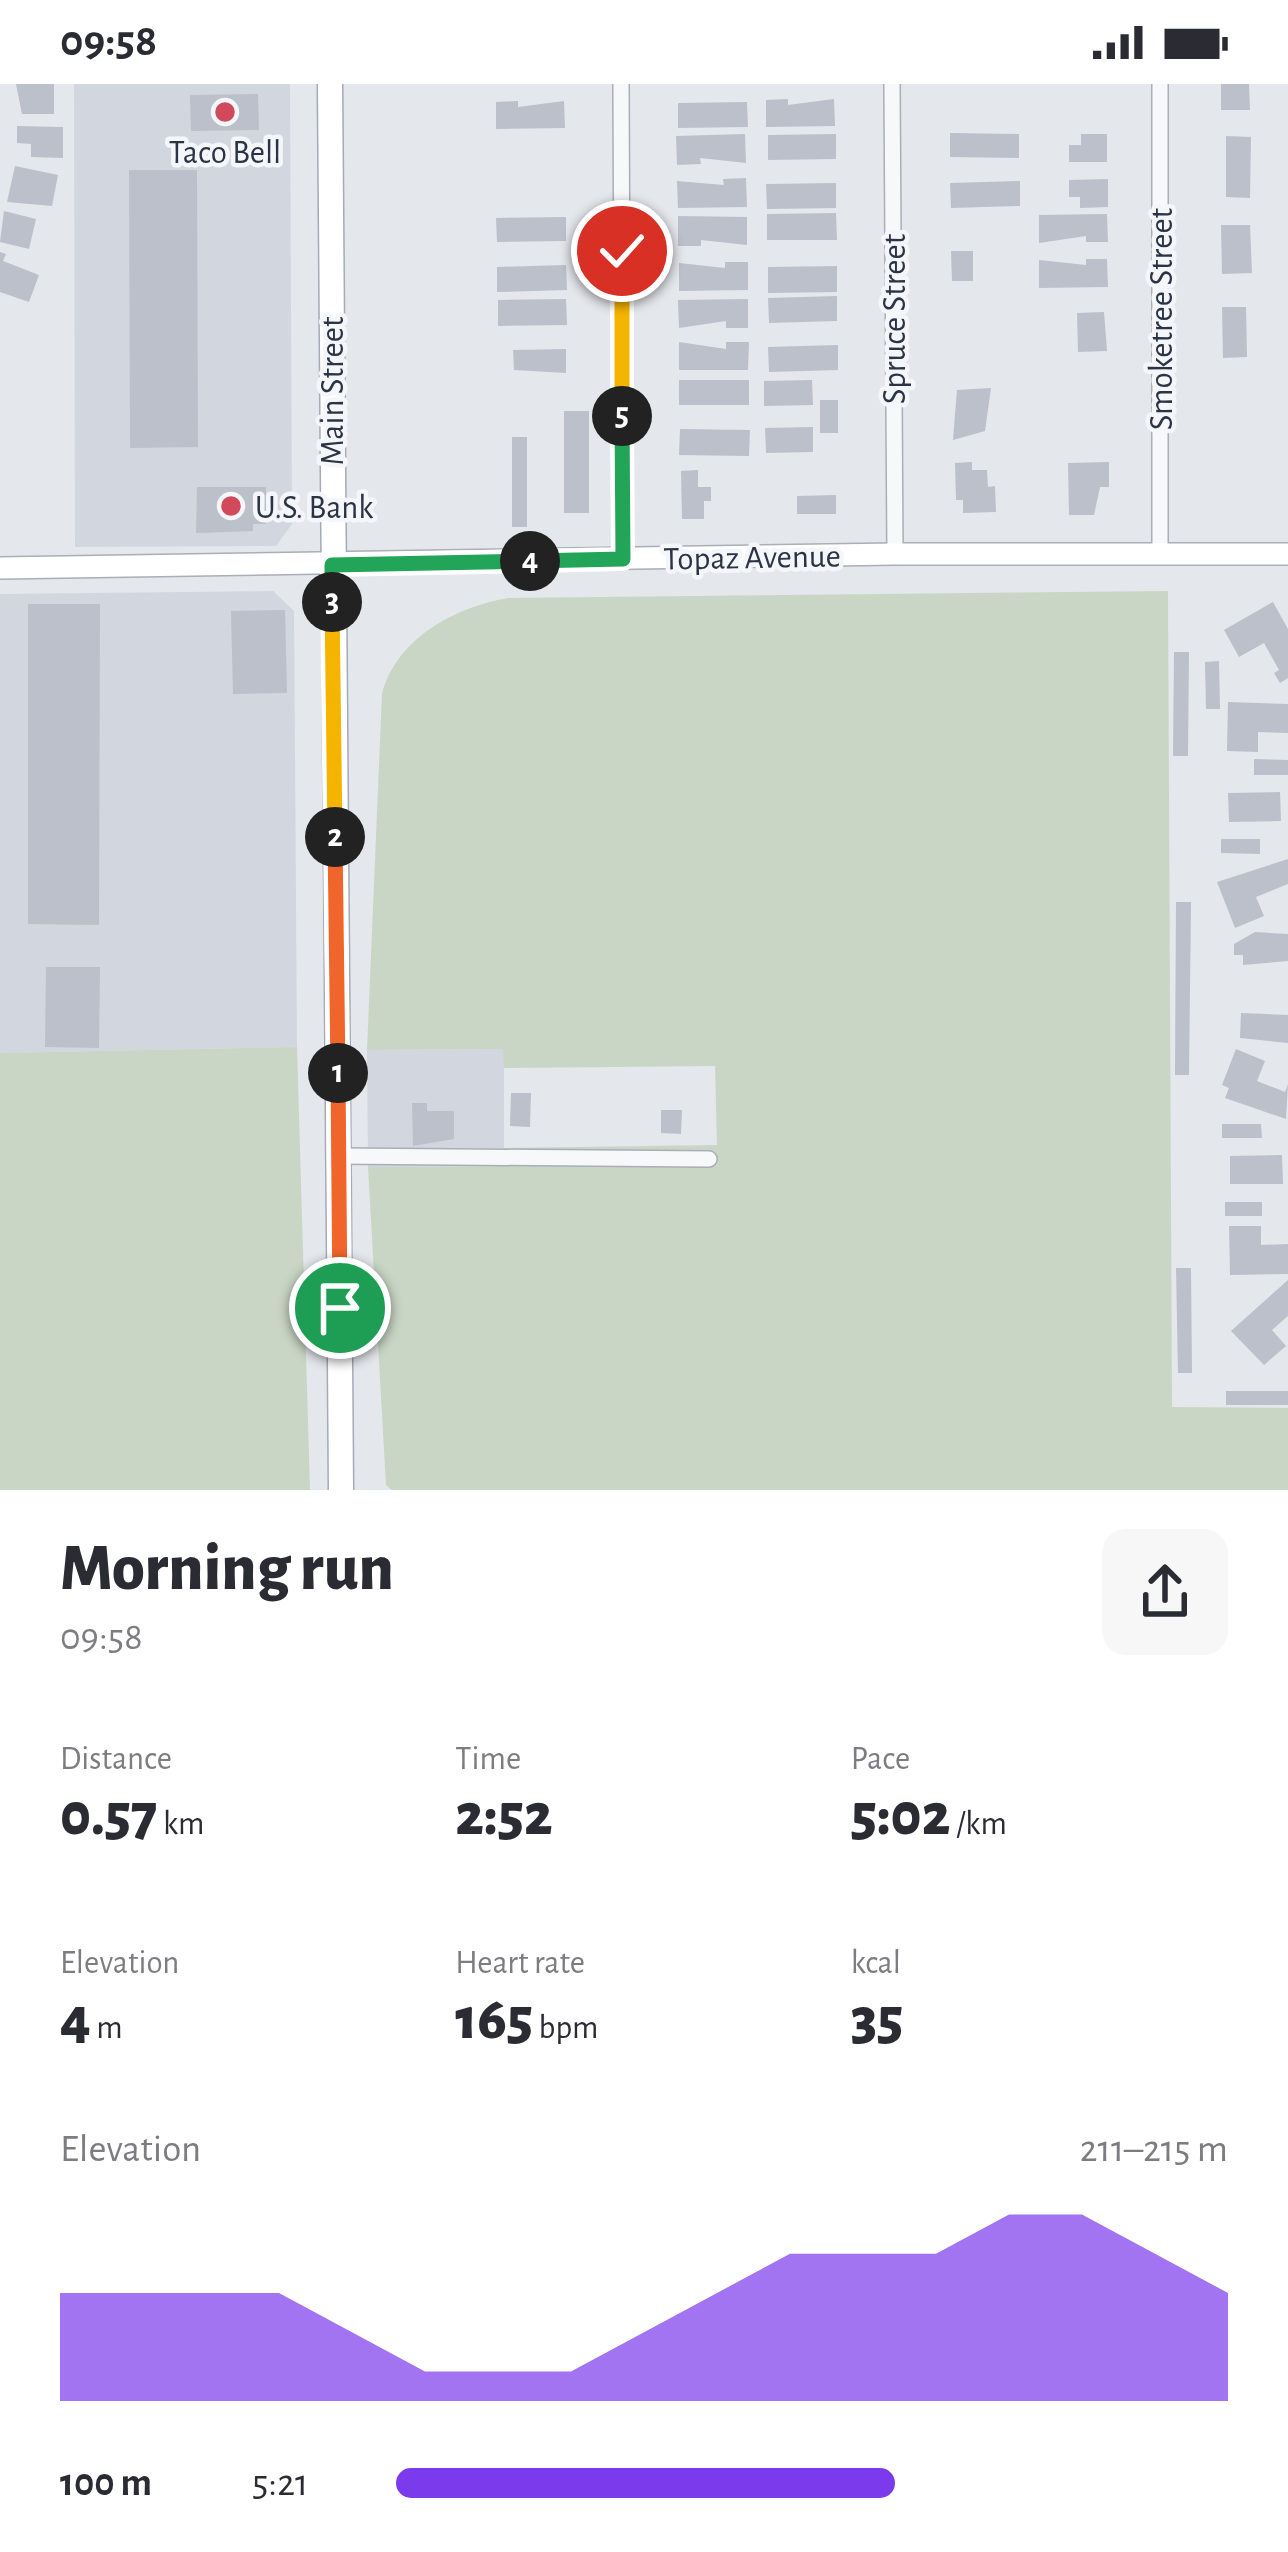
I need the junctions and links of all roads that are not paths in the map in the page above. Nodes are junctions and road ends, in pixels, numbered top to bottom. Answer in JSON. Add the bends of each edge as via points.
{"nodes":[{"id":1,"x":330,"y":84,"type":"edge"},
{"id":2,"x":622,"y":84,"type":"edge"},
{"id":3,"x":892,"y":84,"type":"edge"},
{"id":4,"x":1160,"y":84,"type":"edge"},
{"id":5,"x":895,"y":554,"type":"junction"},
{"id":6,"x":1160,"y":554,"type":"junction"},
{"id":7,"x":1288,"y":554,"type":"edge"},
{"id":8,"x":623,"y":559,"type":"junction"},
{"id":9,"x":332,"y":565,"type":"junction"},
{"id":10,"x":0,"y":568,"type":"edge"},
{"id":11,"x":340,"y":1156,"type":"junction"},
{"id":12,"x":709,"y":1159,"type":"dead end"},
{"id":13,"x":341,"y":1490,"type":"edge"}],
"edges":[{"from":1,"to":9,"type":"main road","name":"Main Street"},
{"from":2,"to":8,"type":"street"},
{"from":3,"to":5,"type":"street","name":"Spruce Street"},
{"from":4,"to":6,"type":"street","name":"Smoketree Street"},
{"from":5,"to":6,"type":"street","name":"Topaz Avenue"},
{"from":5,"to":8,"type":"street","name":"Topaz Avenue"},
{"from":6,"to":7,"type":"street","name":"Topaz Avenue"},
{"from":8,"to":9,"type":"street","name":"Topaz Avenue"},
{"from":9,"to":10,"type":"street","name":"Topaz Avenue"},
{"from":9,"to":11,"type":"main road","name":"Main Street"},
{"from":11,"to":12,"type":"street"},
{"from":11,"to":13,"type":"main road","name":"Main Street"}]}
